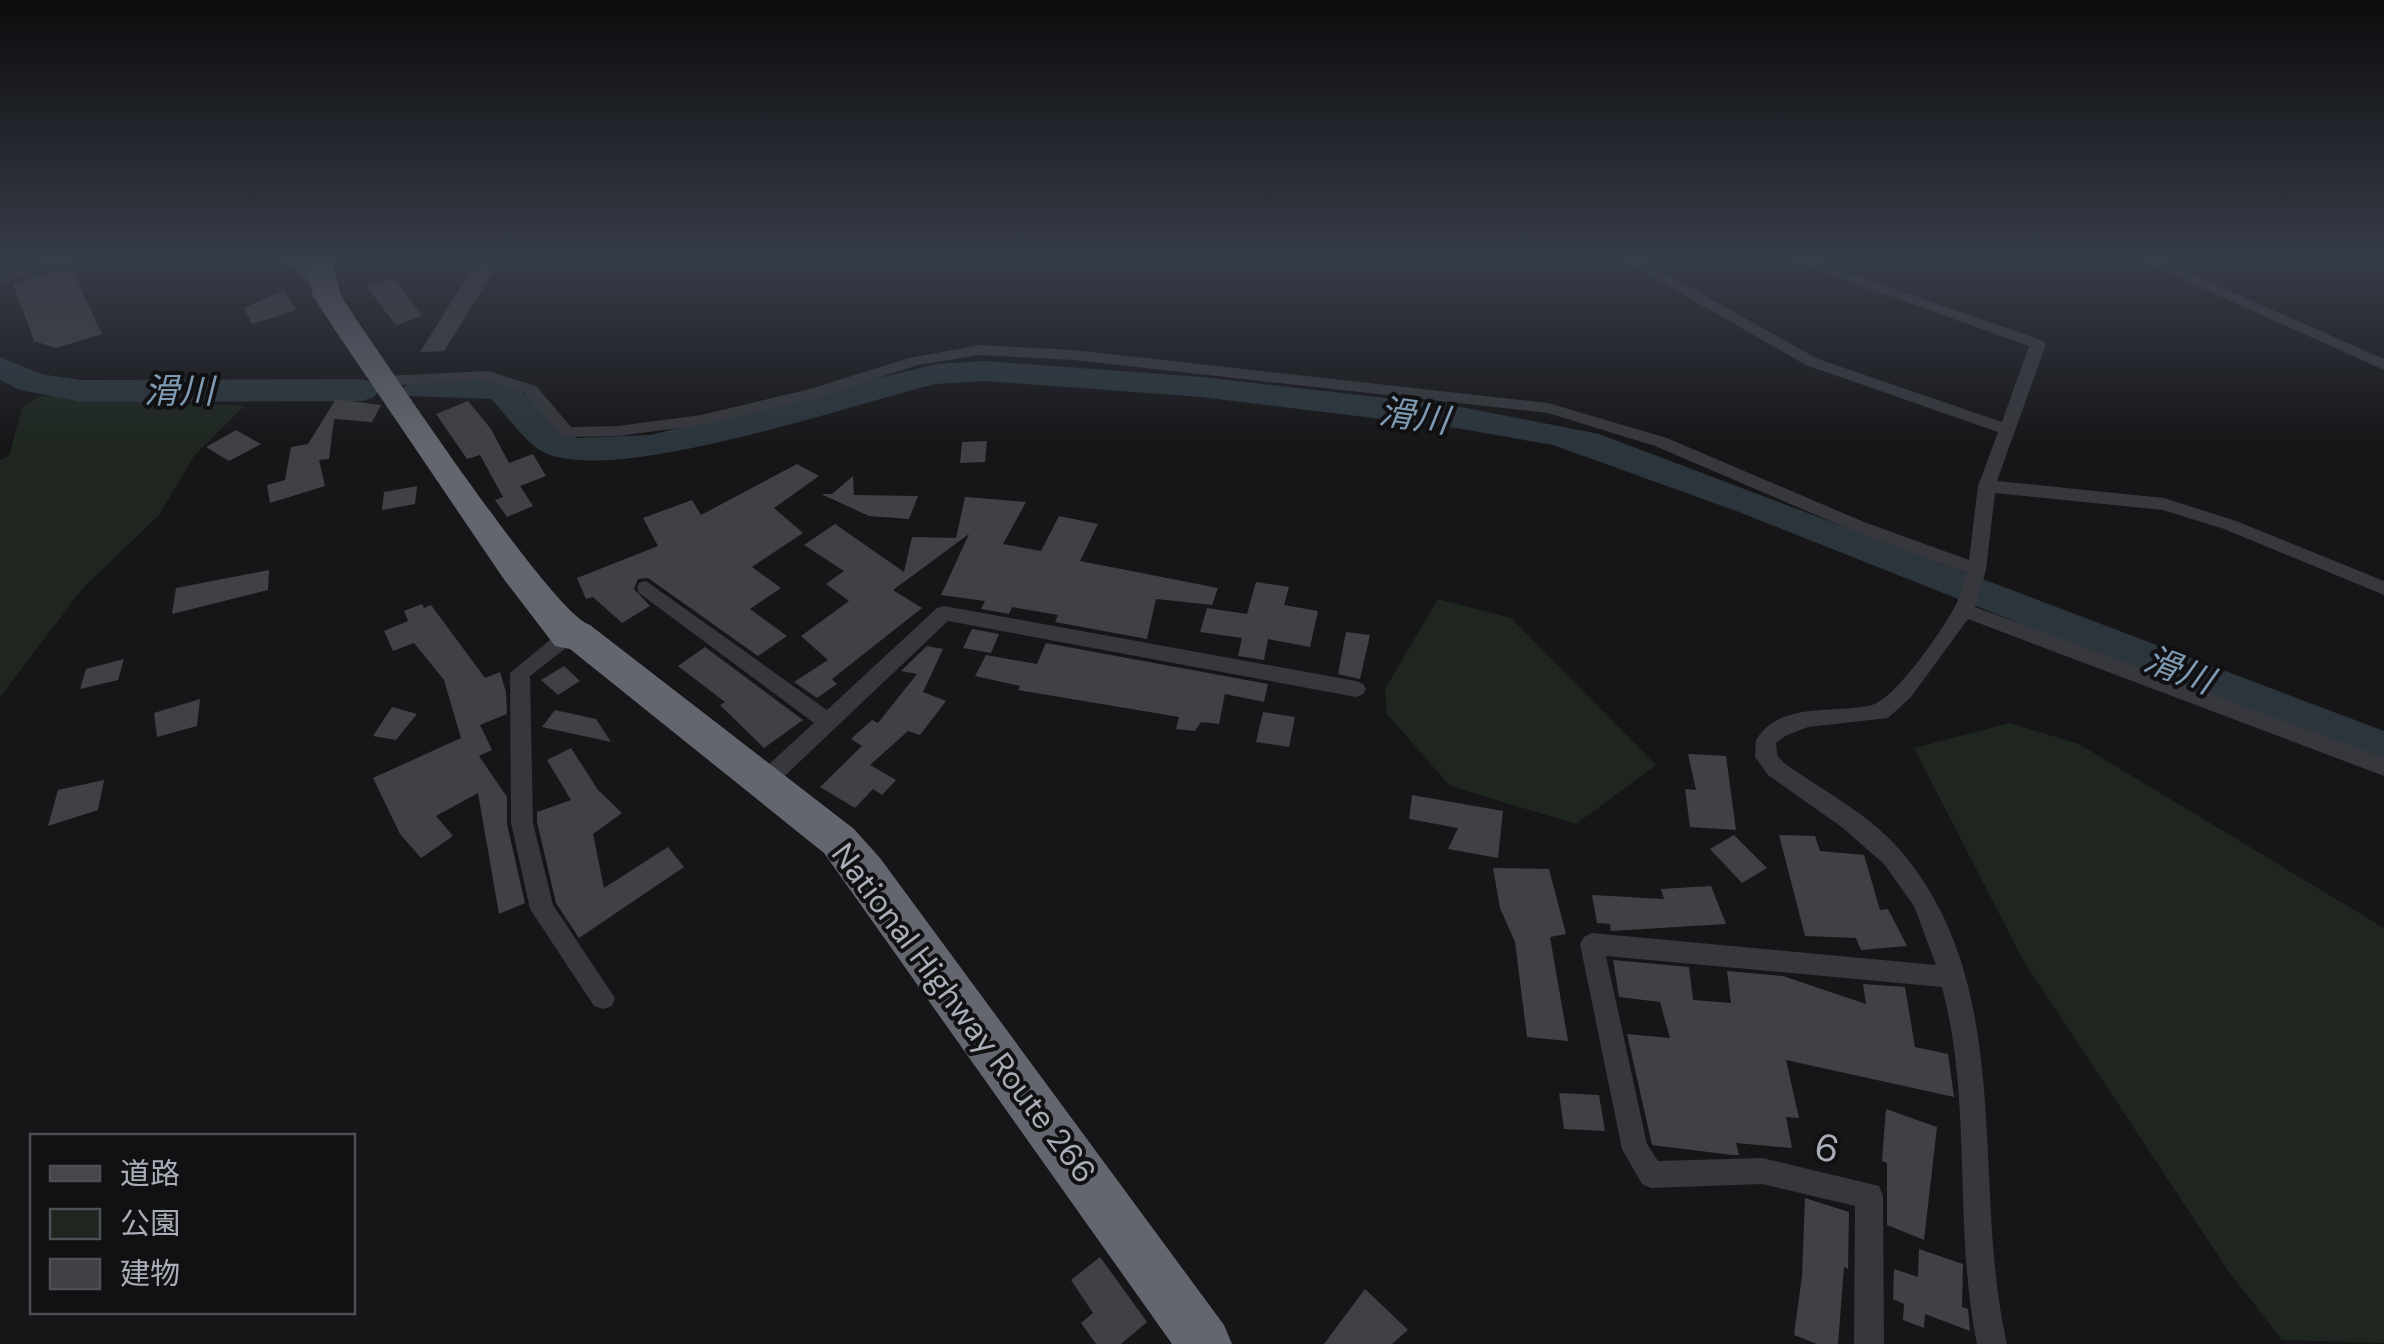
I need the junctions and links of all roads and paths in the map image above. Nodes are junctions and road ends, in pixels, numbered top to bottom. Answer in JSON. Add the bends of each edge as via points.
{"nodes":[{"id":1,"x":344,"y":321,"type":"edge"},
{"id":2,"x":1738,"y":321,"type":"edge"},
{"id":3,"x":1971,"y":321,"type":"edge"},
{"id":4,"x":2284,"y":321,"type":"edge"},
{"id":5,"x":2384,"y":365,"type":"edge"},
{"id":6,"x":385,"y":381,"type":"junction"},
{"id":7,"x":2004,"y":428,"type":"junction"},
{"id":8,"x":1987,"y":486,"type":"junction"},
{"id":9,"x":1977,"y":570,"type":"junction"},
{"id":10,"x":646,"y":588,"type":"dead end"},
{"id":11,"x":2384,"y":588,"type":"edge"},
{"id":12,"x":1964,"y":609,"type":"junction"},
{"id":13,"x":568,"y":636,"type":"junction"},
{"id":14,"x":1356,"y":689,"type":"dead end"},
{"id":15,"x":828,"y":722,"type":"junction"},
{"id":16,"x":2384,"y":767,"type":"edge"},
{"id":17,"x":765,"y":781,"type":"junction"},
{"id":18,"x":1952,"y":977,"type":"junction"},
{"id":19,"x":603,"y":998,"type":"dead end"},
{"id":20,"x":1206,"y":1344,"type":"edge"},
{"id":21,"x":1868,"y":1344,"type":"edge"},
{"id":22,"x":1992,"y":1344,"type":"edge"}],
"edges":[{"from":1,"to":6,"type":"highway","name":"National Highway Route 266"},
{"from":2,"to":7,"type":"street","via":[[1812,362]]},
{"from":3,"to":7,"type":"street","via":[[2038,344]]},
{"from":4,"to":5,"type":"street"},
{"from":6,"to":9,"type":"street","via":[[482,374],[530,390],[568,432],[701,420],[915,361],[980,350],[1529,406],[1578,415],[1738,470],[1842,519]]},
{"from":6,"to":13,"type":"highway","name":"National Highway Route 266"},
{"from":7,"to":8,"type":"street"},
{"from":8,"to":9,"type":"street"},
{"from":8,"to":11,"type":"street","via":[[2164,504]]},
{"from":9,"to":12,"type":"street"},
{"from":10,"to":15,"type":"street"},
{"from":12,"to":16,"type":"street"},
{"from":12,"to":18,"type":"street","via":[[1904,692],[1881,712],[1806,719],[1766,740],[1766,757],[1776,769],[1892,857],[1935,921]]},
{"from":13,"to":17,"type":"highway","name":"National Highway Route 266","via":[[577,635]]},
{"from":13,"to":19,"type":"street","via":[[520,673],[522,823],[542,909]]},
{"from":14,"to":15,"type":"street","via":[[944,613]]},
{"from":15,"to":17,"type":"street"},
{"from":17,"to":20,"type":"highway","name":"National Highway Route 266","via":[[866,870]]},
{"from":18,"to":21,"type":"street","name":"6","via":[[1592,944],[1635,1149],[1651,1175],[1762,1171],[1869,1196]]},
{"from":18,"to":22,"type":"street","via":[[1965,1016]]}]}
